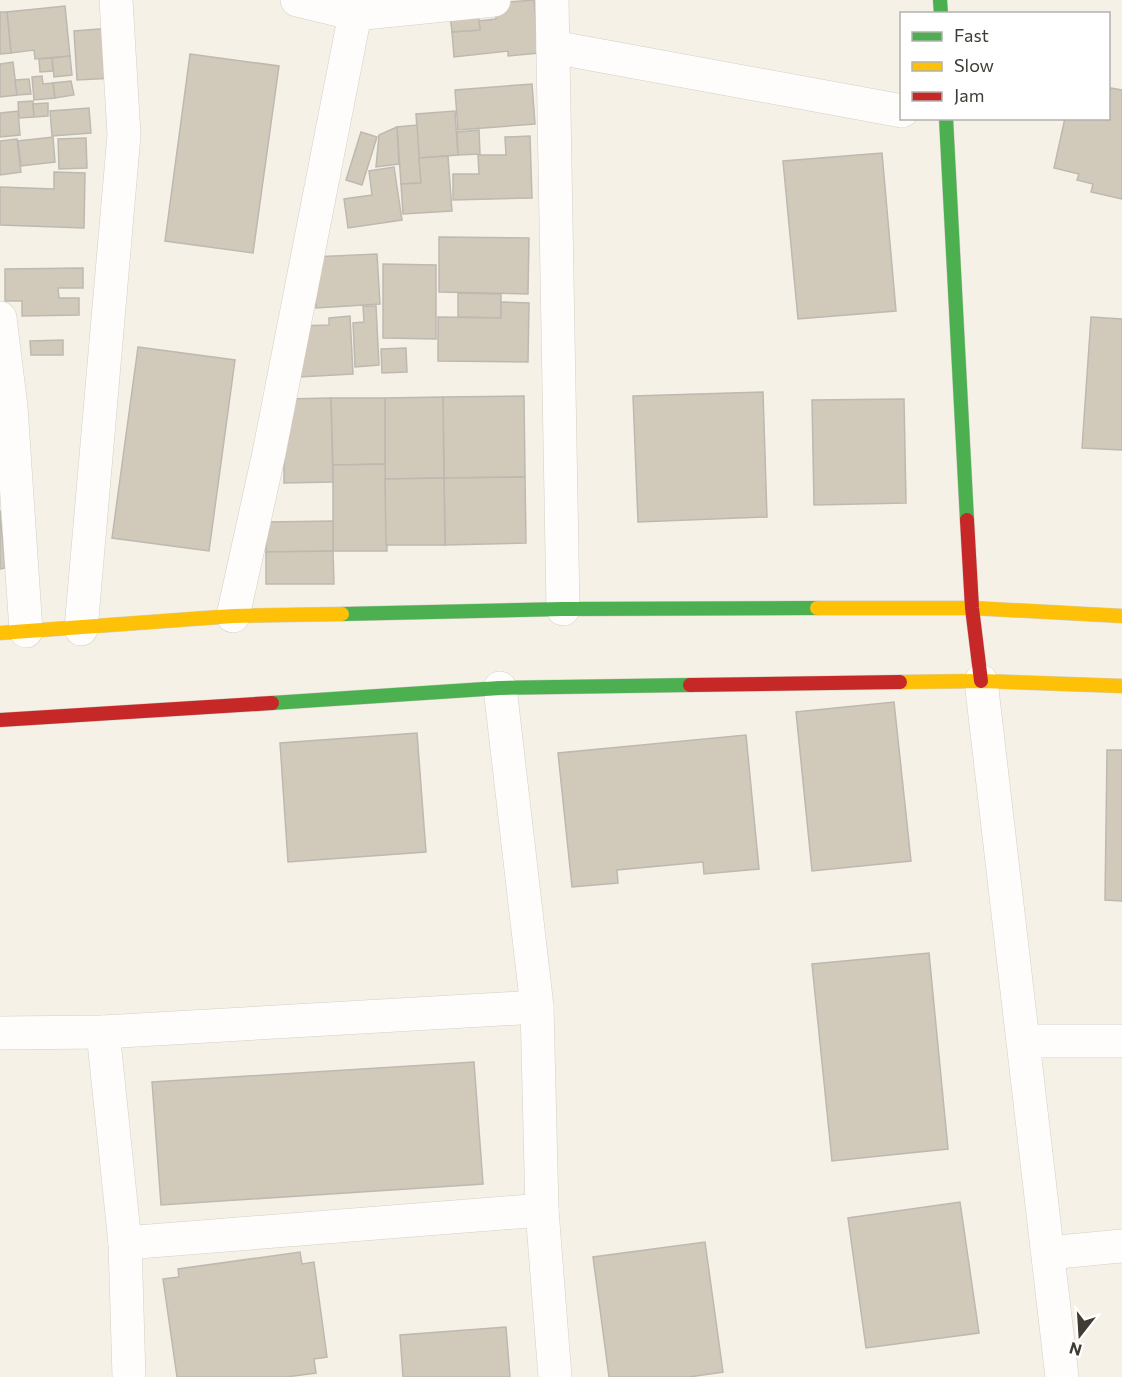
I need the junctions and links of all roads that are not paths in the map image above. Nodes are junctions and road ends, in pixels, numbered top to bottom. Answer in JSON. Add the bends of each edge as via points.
{"nodes":[{"id":1,"x":116,"y":0,"type":"edge"},
{"id":2,"x":297,"y":0,"type":"edge"},
{"id":3,"x":494,"y":0,"type":"edge"},
{"id":4,"x":552,"y":0,"type":"edge"},
{"id":5,"x":357,"y":7,"type":"edge"},
{"id":6,"x":553,"y":46,"type":"junction"},
{"id":7,"x":900,"y":111,"type":"edge"},
{"id":8,"x":944,"y":120,"type":"edge"},
{"id":9,"x":0,"y":318,"type":"edge"},
{"id":10,"x":6,"y":407,"type":"edge"},
{"id":11,"x":972,"y":608,"type":"junction"},
{"id":12,"x":563,"y":609,"type":"junction"},
{"id":13,"x":233,"y":616,"type":"junction"},
{"id":14,"x":1122,"y":616,"type":"edge"},
{"id":15,"x":81,"y":629,"type":"junction"},
{"id":16,"x":13,"y":632,"type":"edge"},
{"id":17,"x":981,"y":681,"type":"junction"},
{"id":18,"x":1122,"y":686,"type":"edge"},
{"id":19,"x":500,"y":688,"type":"junction"},
{"id":20,"x":0,"y":720,"type":"edge"},
{"id":21,"x":537,"y":1007,"type":"junction"},
{"id":22,"x":102,"y":1032,"type":"junction"},
{"id":23,"x":0,"y":1033,"type":"edge"},
{"id":24,"x":1023,"y":1041,"type":"junction"},
{"id":25,"x":1122,"y":1041,"type":"edge"},
{"id":26,"x":542,"y":1210,"type":"junction"},
{"id":27,"x":125,"y":1243,"type":"junction"},
{"id":28,"x":1122,"y":1246,"type":"edge"},
{"id":29,"x":1047,"y":1253,"type":"junction"},
{"id":30,"x":129,"y":1377,"type":"edge"},
{"id":31,"x":555,"y":1377,"type":"edge"},
{"id":32,"x":1062,"y":1377,"type":"edge"}],
"edges":[{"from":1,"to":15,"type":"street","via":[[124,135]]},
{"from":2,"to":5,"type":"street"},
{"from":3,"to":5,"type":"street"},
{"from":4,"to":6,"type":"street"},
{"from":5,"to":13,"type":"street"},
{"from":6,"to":7,"type":"street"},
{"from":6,"to":12,"type":"street"},
{"from":8,"to":11,"type":"main road"},
{"from":9,"to":10,"type":"street"},
{"from":10,"to":16,"type":"street"},
{"from":11,"to":12,"type":"main road"},
{"from":11,"to":14,"type":"main road"},
{"from":11,"to":17,"type":"main road"},
{"from":12,"to":13,"type":"main road"},
{"from":13,"to":15,"type":"main road"},
{"from":15,"to":16,"type":"main road"},
{"from":17,"to":18,"type":"main road"},
{"from":17,"to":19,"type":"main road"},
{"from":17,"to":24,"type":"street"},
{"from":19,"to":20,"type":"main road"},
{"from":19,"to":21,"type":"street"},
{"from":21,"to":22,"type":"street"},
{"from":21,"to":26,"type":"street"},
{"from":22,"to":23,"type":"street"},
{"from":22,"to":27,"type":"street"},
{"from":24,"to":25,"type":"street"},
{"from":24,"to":29,"type":"street"},
{"from":26,"to":27,"type":"street"},
{"from":26,"to":31,"type":"street"},
{"from":27,"to":30,"type":"street"},
{"from":28,"to":29,"type":"street"},
{"from":29,"to":32,"type":"street"}]}
